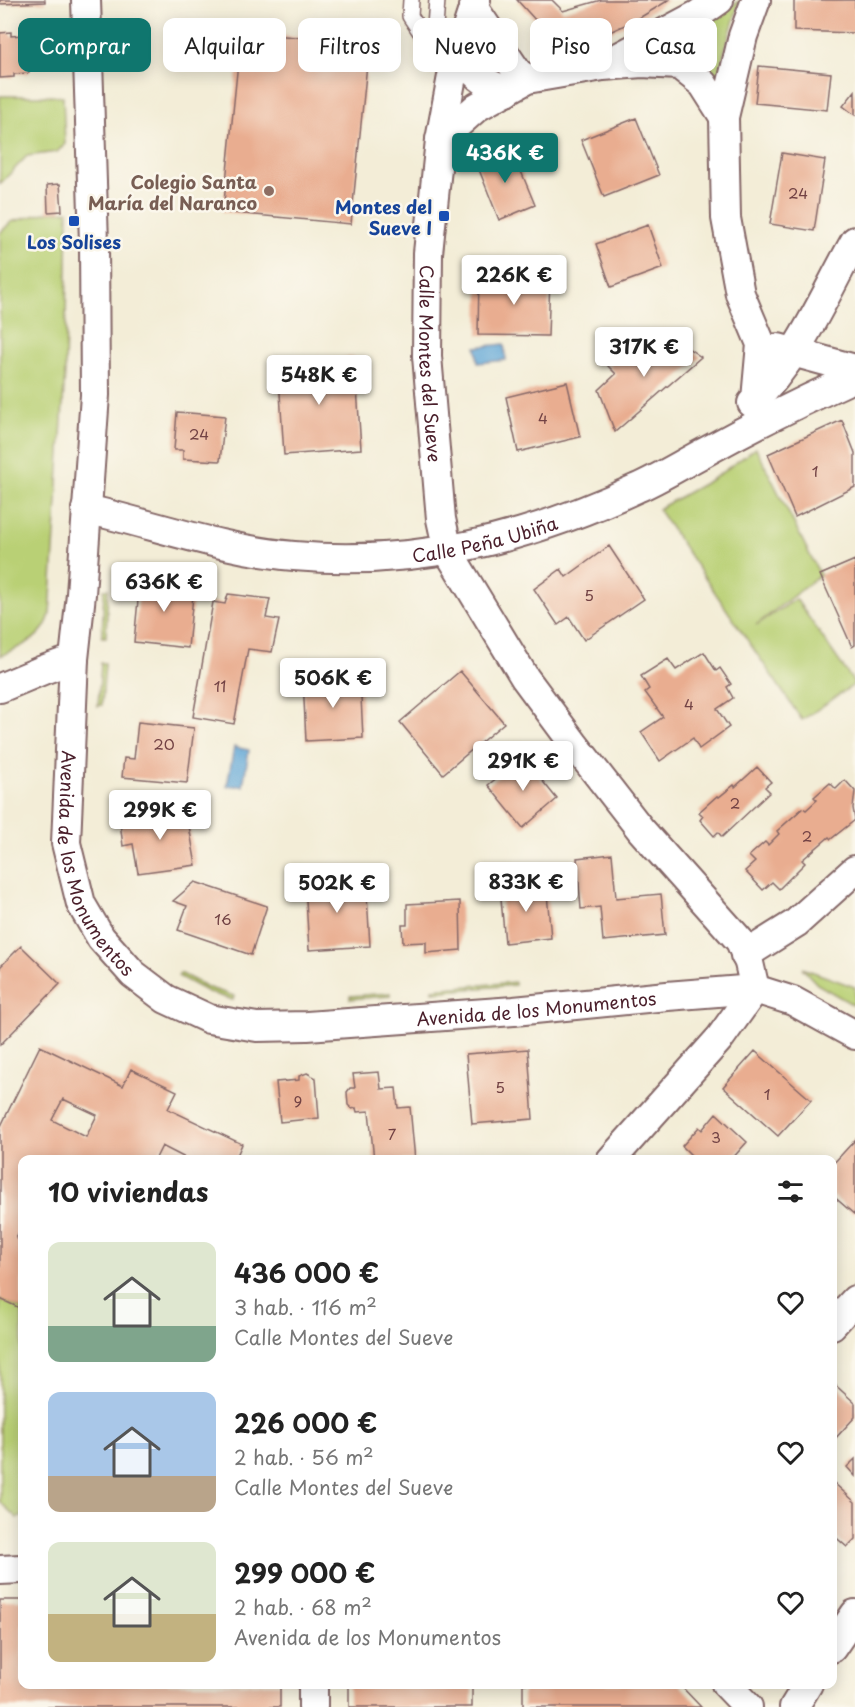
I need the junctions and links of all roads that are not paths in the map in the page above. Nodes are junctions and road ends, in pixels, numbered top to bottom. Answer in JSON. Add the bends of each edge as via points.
{"nodes":[{"id":1,"x":86,"y":0,"type":"edge"},
{"id":2,"x":411,"y":0,"type":"edge"},
{"id":3,"x":437,"y":0,"type":"edge"},
{"id":4,"x":719,"y":0,"type":"edge"},
{"id":5,"x":756,"y":0,"type":"edge"},
{"id":6,"x":475,"y":3,"type":"edge"},
{"id":7,"x":441,"y":18,"type":"edge"},
{"id":8,"x":465,"y":18,"type":"edge"},
{"id":9,"x":413,"y":20,"type":"edge"},
{"id":10,"x":612,"y":61,"type":"edge"},
{"id":11,"x":612,"y":65,"type":"edge"},
{"id":12,"x":453,"y":72,"type":"edge"},
{"id":13,"x":471,"y":72,"type":"edge"},
{"id":14,"x":569,"y":72,"type":"edge"},
{"id":15,"x":518,"y":81,"type":"junction"},
{"id":16,"x":724,"y":117,"type":"junction"},
{"id":17,"x":440,"y":140,"type":"junction"},
{"id":18,"x":855,"y":242,"type":"edge"},
{"id":19,"x":762,"y":344,"type":"junction"},
{"id":20,"x":794,"y":352,"type":"junction"},
{"id":21,"x":855,"y":369,"type":"edge"},
{"id":22,"x":855,"y":377,"type":"edge"},
{"id":23,"x":756,"y":399,"type":"junction"},
{"id":24,"x":697,"y":456,"type":"junction"},
{"id":25,"x":86,"y":509,"type":"junction"},
{"id":26,"x":448,"y":551,"type":"junction"},
{"id":27,"x":74,"y":659,"type":"junction"},
{"id":28,"x":0,"y":688,"type":"edge"},
{"id":29,"x":855,"y":870,"type":"edge"},
{"id":30,"x":746,"y":955,"type":"junction"},
{"id":31,"x":756,"y":989,"type":"junction"},
{"id":32,"x":855,"y":1035,"type":"edge"},
{"id":33,"x":615,"y":1155,"type":"edge"},
{"id":34,"x":855,"y":1300,"type":"edge"},
{"id":35,"x":837,"y":1320,"type":"edge"},
{"id":36,"x":18,"y":1569,"type":"edge"},
{"id":37,"x":0,"y":1570,"type":"edge"},
{"id":38,"x":855,"y":1614,"type":"edge"},
{"id":39,"x":837,"y":1641,"type":"edge"},
{"id":40,"x":313,"y":1689,"type":"edge"},
{"id":41,"x":731,"y":1689,"type":"edge"},
{"id":42,"x":805,"y":1689,"type":"edge"},
{"id":43,"x":313,"y":1707,"type":"edge"},
{"id":44,"x":748,"y":1707,"type":"edge"},
{"id":45,"x":794,"y":1707,"type":"edge"}],
"edges":[{"from":1,"to":25,"type":"street","name":"Avenida de los Monumentos","via":[[95,395]]},
{"from":2,"to":9,"type":"lane"},
{"from":3,"to":7,"type":"lane"},
{"from":4,"to":10,"type":"street"},
{"from":5,"to":16,"type":"street","via":[[742,36]]},
{"from":6,"to":8,"type":"street","name":"Calle Montes del Sueve"},
{"from":6,"to":15,"type":"street"},
{"from":11,"to":16,"type":"street","via":[[678,65],[704,84]]},
{"from":12,"to":17,"type":"street","name":"Calle Montes del Sueve"},
{"from":13,"to":15,"type":"street","via":[[488,84]]},
{"from":14,"to":15,"type":"street"},
{"from":15,"to":17,"type":"street","via":[[477,106]]},
{"from":16,"to":19,"type":"street","via":[[726,218],[740,294]]},
{"from":17,"to":26,"type":"street","name":"Calle Montes del Sueve","via":[[428,253],[427,356],[441,519]]},
{"from":18,"to":20,"type":"street"},
{"from":19,"to":20,"type":"street"},
{"from":19,"to":23,"type":"street"},
{"from":20,"to":21,"type":"street"},
{"from":20,"to":23,"type":"street"},
{"from":22,"to":24,"type":"street","name":"Calle Peña Ubiña","via":[[795,403]]},
{"from":23,"to":24,"type":"street"},
{"from":24,"to":26,"type":"street","name":"Calle Peña Ubiña","via":[[576,515],[502,539]]},
{"from":25,"to":26,"type":"street","name":"Calle Peña Ubiña","via":[[253,550],[294,556],[355,558]]},
{"from":25,"to":27,"type":"street","name":"Avenida de los Monumentos"},
{"from":26,"to":30,"type":"street","name":"Calle Montes del Sueve","via":[[525,678],[641,830],[740,941]]},
{"from":27,"to":28,"type":"street"},
{"from":27,"to":31,"type":"street","name":"Avenida de los Monumentos","via":[[66,843],[81,904],[101,938],[133,974],[166,999],[209,1019],[257,1027],[514,1011]]},
{"from":29,"to":30,"type":"street","via":[[796,923]]},
{"from":30,"to":31,"type":"street","name":"Calle Montes del Sueve"},
{"from":31,"to":32,"type":"street","name":"Avenida de los Monumentos","via":[[793,1001]]},
{"from":31,"to":33,"type":"street","via":[[720,1038]]},
{"from":34,"to":35,"type":"street"},
{"from":36,"to":37,"type":"street"},
{"from":38,"to":39,"type":"street"},
{"from":40,"to":43,"type":"street"},
{"from":41,"to":44,"type":"street"},
{"from":42,"to":45,"type":"street"}]}
